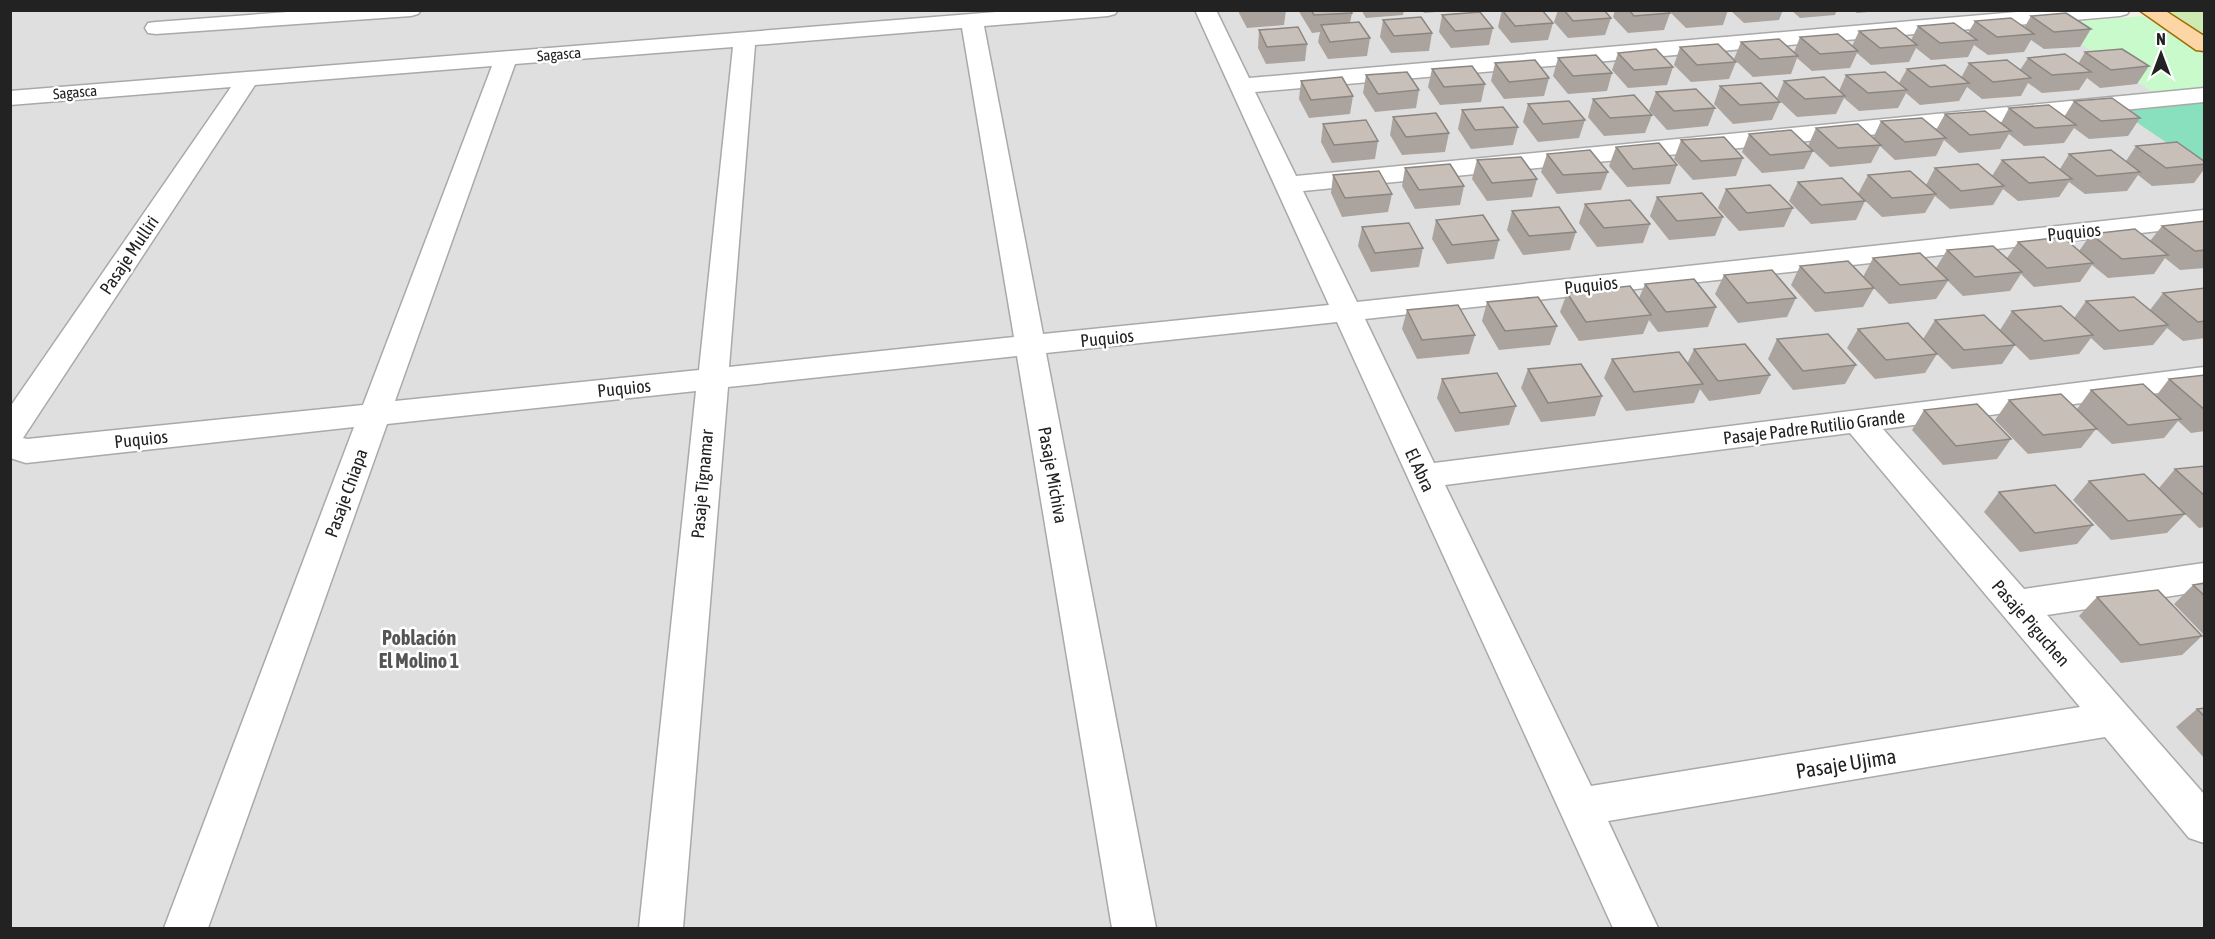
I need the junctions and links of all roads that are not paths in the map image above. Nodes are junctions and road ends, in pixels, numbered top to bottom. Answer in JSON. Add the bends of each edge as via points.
{"nodes":[{"id":1,"x":411,"y":10,"type":"edge"},
{"id":2,"x":1108,"y":10,"type":"edge"},
{"id":3,"x":1206,"y":10,"type":"edge"},
{"id":4,"x":2120,"y":10,"type":"edge"},
{"id":5,"x":2149,"y":10,"type":"edge"},
{"id":6,"x":219,"y":17,"type":"edge"},
{"id":7,"x":972,"y":21,"type":"junction"},
{"id":8,"x":156,"y":28,"type":"dead end"},
{"id":9,"x":745,"y":39,"type":"junction"},
{"id":10,"x":2205,"y":45,"type":"edge"},
{"id":11,"x":506,"y":58,"type":"junction"},
{"id":12,"x":248,"y":79,"type":"junction"},
{"id":13,"x":1241,"y":86,"type":"junction"},
{"id":14,"x":2205,"y":95,"type":"edge"},
{"id":15,"x":10,"y":98,"type":"edge"},
{"id":16,"x":1287,"y":185,"type":"junction"},
{"id":17,"x":2205,"y":218,"type":"edge"},
{"id":18,"x":1347,"y":312,"type":"junction"},
{"id":19,"x":1029,"y":346,"type":"junction"},
{"id":20,"x":2205,"y":377,"type":"edge"},
{"id":21,"x":712,"y":379,"type":"junction"},
{"id":22,"x":375,"y":414,"type":"junction"},
{"id":23,"x":1858,"y":421,"type":"junction"},
{"id":24,"x":10,"y":432,"type":"edge"},
{"id":25,"x":11,"y":446,"type":"edge"},
{"id":26,"x":1424,"y":476,"type":"junction"},
{"id":27,"x":2205,"y":577,"type":"edge"},
{"id":28,"x":2017,"y":605,"type":"junction"},
{"id":29,"x":2114,"y":719,"type":"junction"},
{"id":30,"x":1578,"y":807,"type":"junction"},
{"id":31,"x":2205,"y":824,"type":"edge"},
{"id":32,"x":186,"y":928,"type":"edge"},
{"id":33,"x":661,"y":928,"type":"edge"},
{"id":34,"x":1134,"y":928,"type":"edge"},
{"id":35,"x":1636,"y":928,"type":"edge"}],
"edges":[{"from":1,"to":6,"type":"street"},
{"from":2,"to":7,"type":"street","name":"Sagasca"},
{"from":3,"to":13,"type":"street","name":"El Abra"},
{"from":4,"to":13,"type":"street"},
{"from":5,"to":10,"type":"main road"},
{"from":6,"to":8,"type":"street"},
{"from":7,"to":9,"type":"street","name":"Sagasca"},
{"from":7,"to":19,"type":"street","name":"Pasaje Michiva"},
{"from":9,"to":11,"type":"street","name":"Sagasca"},
{"from":9,"to":21,"type":"street","name":"Pasaje Tignamar"},
{"from":11,"to":12,"type":"street","name":"Sagasca"},
{"from":11,"to":22,"type":"street","name":"Pasaje Chiapa"},
{"from":12,"to":15,"type":"street","name":"Sagasca"},
{"from":12,"to":24,"type":"street","name":"Pasaje Mulliri"},
{"from":13,"to":16,"type":"street","name":"El Abra"},
{"from":14,"to":16,"type":"street"},
{"from":16,"to":18,"type":"street","name":"El Abra"},
{"from":17,"to":18,"type":"street","name":"Puquios"},
{"from":18,"to":19,"type":"street","name":"Puquios"},
{"from":18,"to":26,"type":"street","name":"El Abra"},
{"from":19,"to":21,"type":"street","name":"Puquios"},
{"from":19,"to":34,"type":"street","name":"Pasaje Michiva"},
{"from":20,"to":23,"type":"street","name":"Pasaje Padre Rutilio Grande"},
{"from":21,"to":22,"type":"street","name":"Puquios"},
{"from":21,"to":33,"type":"street","name":"Pasaje Tignamar"},
{"from":22,"to":25,"type":"street","name":"Puquios","via":[[26,451]]},
{"from":22,"to":32,"type":"street","name":"Pasaje Chiapa"},
{"from":23,"to":26,"type":"street","name":"Pasaje Padre Rutilio Grande"},
{"from":23,"to":28,"type":"street","name":"Pasaje Piguchen"},
{"from":26,"to":30,"type":"street","name":"El Abra"},
{"from":27,"to":28,"type":"street"},
{"from":28,"to":29,"type":"street","name":"Pasaje Piguchen"},
{"from":29,"to":30,"type":"street","name":"Pasaje Ujima"},
{"from":29,"to":31,"type":"street","name":"Pasaje Piguchen"},
{"from":30,"to":35,"type":"street","name":"El Abra"}]}
